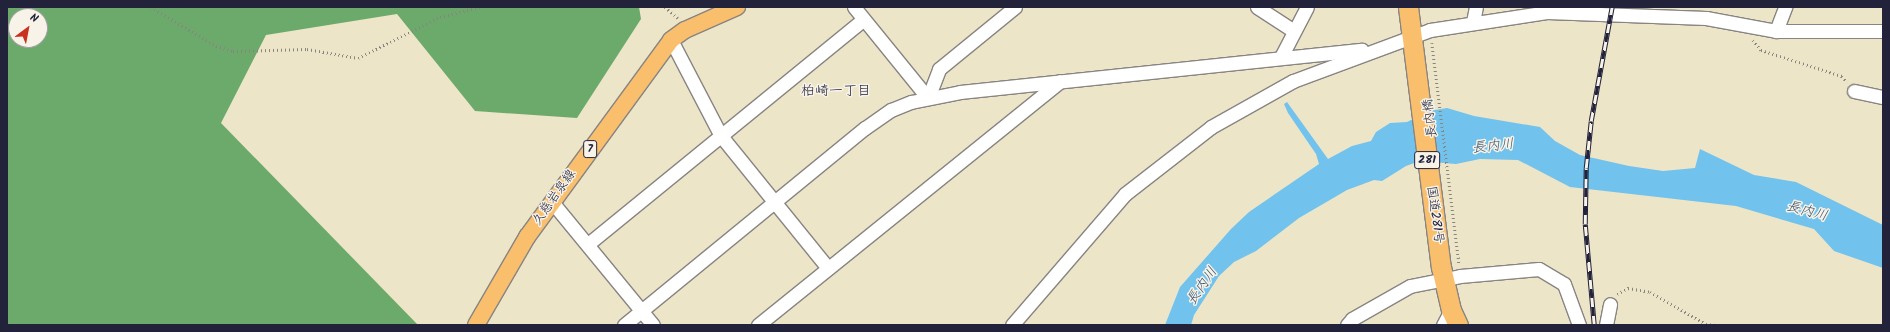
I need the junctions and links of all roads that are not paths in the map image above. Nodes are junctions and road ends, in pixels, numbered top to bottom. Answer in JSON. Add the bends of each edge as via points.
{"nodes":[{"id":1,"x":737,"y":7,"type":"edge"},
{"id":2,"x":854,"y":7,"type":"edge"},
{"id":3,"x":1015,"y":7,"type":"edge"},
{"id":4,"x":1258,"y":7,"type":"edge"},
{"id":5,"x":1307,"y":7,"type":"edge"},
{"id":6,"x":1408,"y":7,"type":"edge"},
{"id":7,"x":1476,"y":7,"type":"edge"},
{"id":8,"x":1785,"y":7,"type":"edge"},
{"id":9,"x":863,"y":20,"type":"junction"},
{"id":10,"x":1473,"y":22,"type":"junction"},
{"id":11,"x":1294,"y":31,"type":"junction"},
{"id":12,"x":1776,"y":31,"type":"junction"},
{"id":13,"x":1883,"y":31,"type":"edge"},
{"id":14,"x":671,"y":40,"type":"junction"},
{"id":15,"x":1412,"y":46,"type":"junction"},
{"id":16,"x":1378,"y":48,"type":"junction"},
{"id":17,"x":1280,"y":57,"type":"junction"},
{"id":18,"x":1060,"y":81,"type":"junction"},
{"id":19,"x":1854,"y":91,"type":"road end"},
{"id":20,"x":1883,"y":97,"type":"edge"},
{"id":21,"x":928,"y":98,"type":"junction"},
{"id":22,"x":721,"y":136,"type":"junction"},
{"id":23,"x":552,"y":202,"type":"junction"},
{"id":24,"x":775,"y":202,"type":"junction"},
{"id":25,"x":588,"y":244,"type":"junction"},
{"id":26,"x":828,"y":268,"type":"junction"},
{"id":27,"x":1448,"y":274,"type":"junction"},
{"id":28,"x":1610,"y":304,"type":"road end"},
{"id":29,"x":642,"y":311,"type":"junction"},
{"id":30,"x":1451,"y":320,"type":"edge"},
{"id":31,"x":476,"y":325,"type":"edge"},
{"id":32,"x":624,"y":325,"type":"edge"},
{"id":33,"x":653,"y":325,"type":"edge"},
{"id":34,"x":758,"y":325,"type":"edge"},
{"id":35,"x":1012,"y":325,"type":"edge"},
{"id":36,"x":1347,"y":325,"type":"edge"},
{"id":37,"x":1579,"y":325,"type":"edge"},
{"id":38,"x":1606,"y":325,"type":"edge"}],
"edges":[{"from":1,"to":14,"type":"main road","name":"久慈岩泉線","number":"7","via":[[685,30]]},
{"from":2,"to":9,"type":"street"},
{"from":3,"to":21,"type":"street","via":[[939,69]]},
{"from":4,"to":11,"type":"street"},
{"from":5,"to":11,"type":"street"},
{"from":6,"to":15,"type":"highway","name":"国道281号","number":"281"},
{"from":7,"to":10,"type":"street"},
{"from":8,"to":12,"type":"street"},
{"from":9,"to":21,"type":"street"},
{"from":9,"to":22,"type":"street"},
{"from":10,"to":12,"type":"street","via":[[1547,12],[1684,16]]},
{"from":10,"to":15,"type":"street","via":[[1430,30]]},
{"from":11,"to":17,"type":"street"},
{"from":12,"to":13,"type":"street"},
{"from":14,"to":22,"type":"street"},
{"from":14,"to":23,"type":"main road","name":"久慈岩泉線","number":"7"},
{"from":15,"to":16,"type":"street"},
{"from":15,"to":27,"type":"highway","name":"国道281号","number":"281"},
{"from":16,"to":17,"type":"street"},
{"from":16,"to":35,"type":"street","via":[[1293,81],[1211,127],[1125,194]]},
{"from":17,"to":18,"type":"street"},
{"from":18,"to":21,"type":"street"},
{"from":18,"to":26,"type":"street"},
{"from":19,"to":20,"type":"street"},
{"from":21,"to":24,"type":"street","via":[[891,110],[865,128]]},
{"from":22,"to":24,"type":"street"},
{"from":22,"to":25,"type":"street"},
{"from":23,"to":25,"type":"street"},
{"from":23,"to":31,"type":"main road","name":"久慈岩泉線","number":"7","via":[[527,238]]},
{"from":24,"to":26,"type":"street"},
{"from":24,"to":29,"type":"street"},
{"from":25,"to":29,"type":"street"},
{"from":26,"to":34,"type":"street"},
{"from":27,"to":30,"type":"highway","name":"国道281号","number":"281"},
{"from":27,"to":36,"type":"street","via":[[1410,286],[1352,319]]},
{"from":27,"to":37,"type":"street","via":[[1540,269],[1564,284]]},
{"from":28,"to":38,"type":"street"},
{"from":29,"to":32,"type":"street"},
{"from":29,"to":33,"type":"street"}]}
